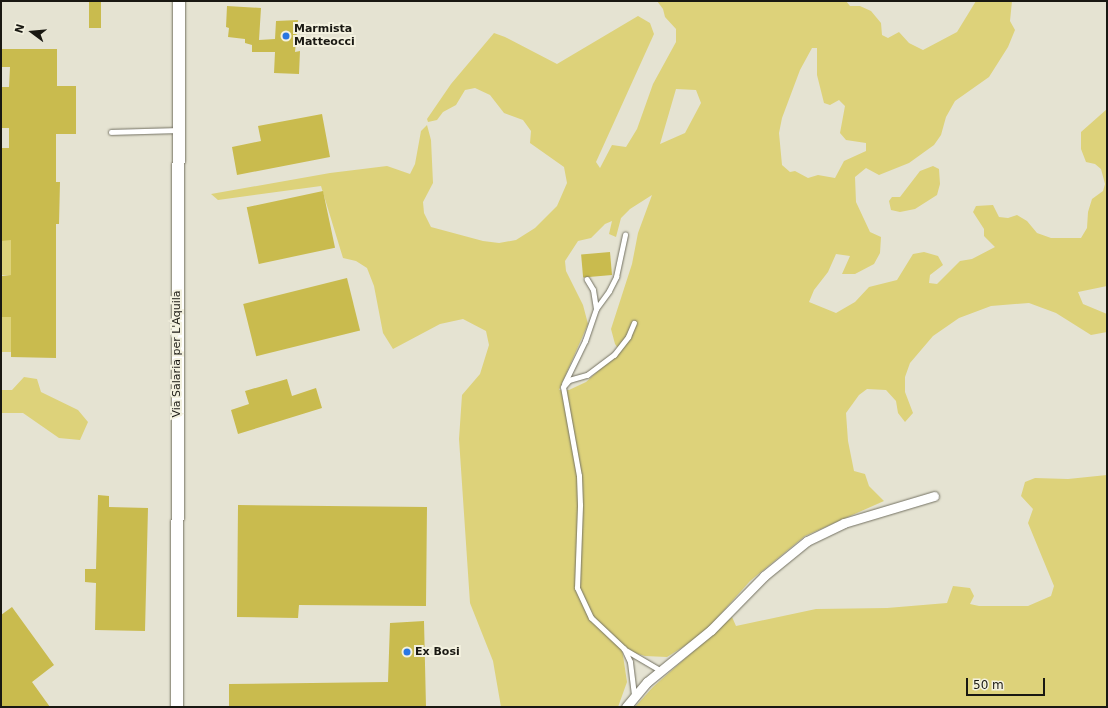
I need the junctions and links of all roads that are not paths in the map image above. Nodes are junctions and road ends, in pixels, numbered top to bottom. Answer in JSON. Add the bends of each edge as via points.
{"nodes":[{"id":1,"x":179,"y":1,"type":"edge"},
{"id":2,"x":179,"y":130,"type":"junction"},
{"id":3,"x":111,"y":132,"type":"dead end"},
{"id":4,"x":625,"y":234,"type":"dead end"},
{"id":5,"x":587,"y":280,"type":"dead end"},
{"id":6,"x":596,"y":309,"type":"junction"},
{"id":7,"x":634,"y":323,"type":"dead end"},
{"id":8,"x":563,"y":387,"type":"junction"},
{"id":9,"x":934,"y":496,"type":"dead end"},
{"id":10,"x":624,"y":649,"type":"junction"},
{"id":11,"x":660,"y":670,"type":"junction"},
{"id":12,"x":634,"y":695,"type":"junction"},
{"id":13,"x":177,"y":707,"type":"edge"},
{"id":14,"x":626,"y":707,"type":"edge"}],
"edges":[{"from":1,"to":2,"type":"main road","name":"Via Salaria per L'Aquila"},
{"from":2,"to":3,"type":"lane"},
{"from":2,"to":13,"type":"main road","name":"Via Salaria per L'Aquila"},
{"from":4,"to":6,"type":"lane","via":[[616,277]]},
{"from":5,"to":6,"type":"lane","via":[[593,290]]},
{"from":6,"to":8,"type":"lane","via":[[587,336]]},
{"from":7,"to":8,"type":"lane","via":[[628,337],[614,355],[587,375],[569,380]]},
{"from":8,"to":10,"type":"lane","via":[[579,476],[577,588],[591,618]]},
{"from":9,"to":11,"type":"street","via":[[844,523],[807,541],[764,576],[711,630]]},
{"from":10,"to":11,"type":"lane"},
{"from":10,"to":12,"type":"lane","via":[[630,662]]},
{"from":11,"to":12,"type":"street"},
{"from":12,"to":14,"type":"street"}]}
